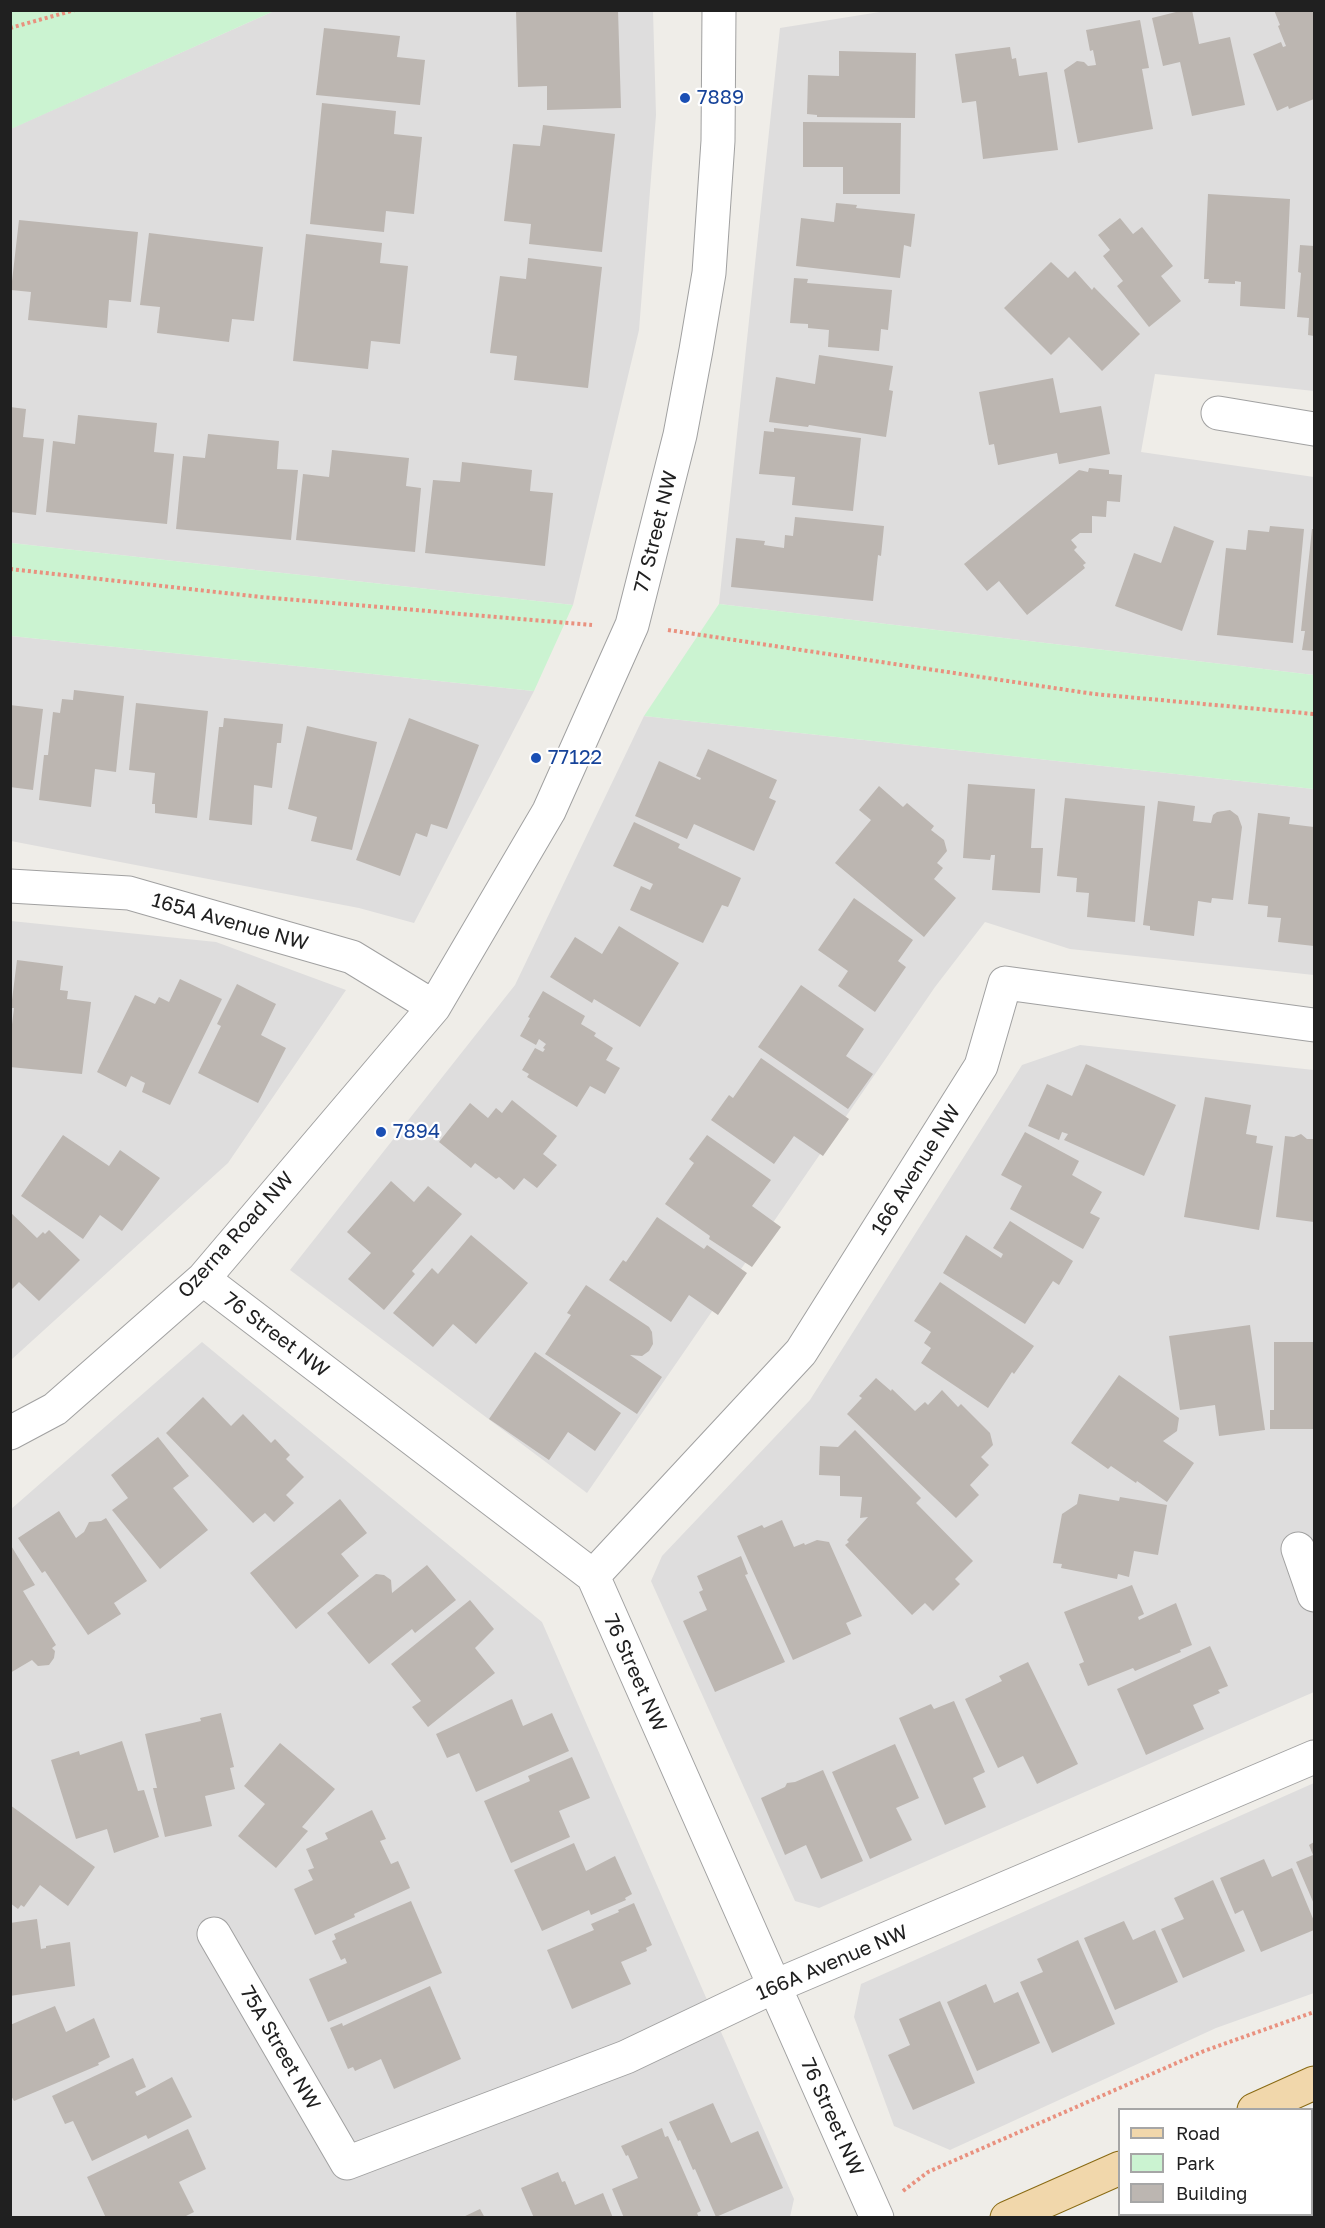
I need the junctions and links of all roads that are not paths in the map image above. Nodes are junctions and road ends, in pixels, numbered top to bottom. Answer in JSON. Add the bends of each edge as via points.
{"nodes":[{"id":1,"x":719,"y":10,"type":"edge"},
{"id":2,"x":1218,"y":413,"type":"dead end"},
{"id":3,"x":1314,"y":429,"type":"edge"},
{"id":4,"x":10,"y":886,"type":"edge"},
{"id":5,"x":434,"y":1007,"type":"junction"},
{"id":6,"x":1314,"y":1024,"type":"edge"},
{"id":7,"x":203,"y":1279,"type":"junction"},
{"id":8,"x":10,"y":1433,"type":"edge"},
{"id":9,"x":1298,"y":1549,"type":"dead end"},
{"id":10,"x":593,"y":1576,"type":"junction"},
{"id":11,"x":1314,"y":1595,"type":"edge"},
{"id":12,"x":1314,"y":1757,"type":"edge"},
{"id":13,"x":214,"y":1934,"type":"dead end"},
{"id":14,"x":774,"y":1987,"type":"junction"},
{"id":15,"x":1314,"y":2083,"type":"edge"},
{"id":16,"x":1256,"y":2108,"type":"edge"},
{"id":17,"x":347,"y":2163,"type":"joint"},
{"id":18,"x":1118,"y":2168,"type":"edge"},
{"id":19,"x":876,"y":2215,"type":"edge"},
{"id":20,"x":1007,"y":2217,"type":"edge"}],
"edges":[{"from":1,"to":5,"type":"street","name":"77 Street NW","via":[[718,141],[709,273],[680,435],[632,625],[549,810]]},
{"from":2,"to":3,"type":"street"},
{"from":4,"to":5,"type":"street","name":"165A Avenue NW","via":[[129,893],[352,957]]},
{"from":5,"to":7,"type":"street","name":"Ozerna Road NW"},
{"from":6,"to":10,"type":"street","name":"166 Avenue NW","via":[[1005,983],[981,1066],[801,1352]]},
{"from":7,"to":8,"type":"street","name":"Ozerna Road NW","via":[[55,1409]]},
{"from":7,"to":10,"type":"street","name":"76 Street NW"},
{"from":9,"to":11,"type":"street"},
{"from":10,"to":14,"type":"street","name":"76 Street NW"},
{"from":12,"to":14,"type":"street","name":"166A Avenue NW"},
{"from":13,"to":17,"type":"street","name":"75A Street NW"},
{"from":14,"to":17,"type":"street","name":"166A Avenue NW","via":[[626,2057]]},
{"from":14,"to":19,"type":"street","name":"76 Street NW"},
{"from":15,"to":16,"type":"main road"},
{"from":18,"to":20,"type":"main road"}]}
